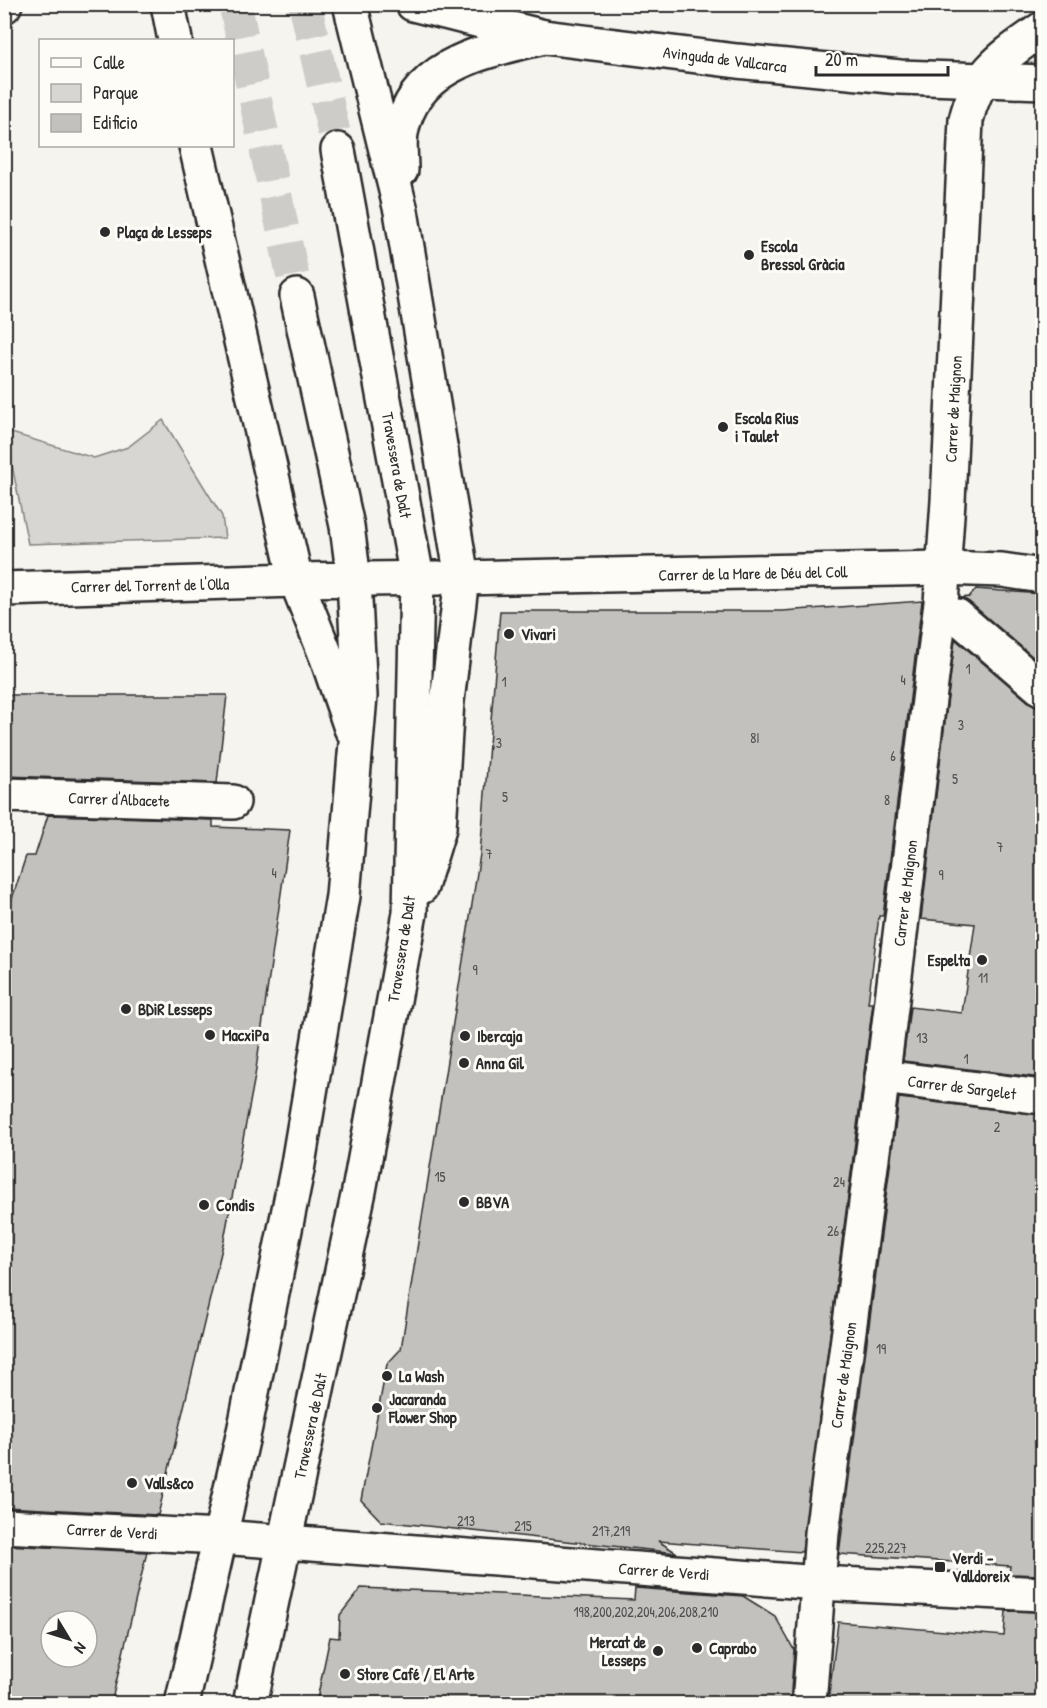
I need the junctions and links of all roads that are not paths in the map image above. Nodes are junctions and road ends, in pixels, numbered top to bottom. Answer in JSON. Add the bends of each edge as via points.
{"nodes":[{"id":1,"x":168,"y":4,"type":"edge"},
{"id":2,"x":350,"y":4,"type":"edge"},
{"id":3,"x":413,"y":4,"type":"edge"},
{"id":4,"x":1042,"y":29,"type":"edge"},
{"id":5,"x":544,"y":37,"type":"junction"},
{"id":6,"x":175,"y":39,"type":"edge"},
{"id":7,"x":980,"y":82,"type":"junction"},
{"id":8,"x":1042,"y":82,"type":"edge"},
{"id":9,"x":196,"y":147,"type":"edge"},
{"id":10,"x":338,"y":150,"type":"tunnel mouth"},
{"id":11,"x":401,"y":210,"type":"junction"},
{"id":12,"x":297,"y":296,"type":"tunnel mouth"},
{"id":13,"x":942,"y":568,"type":"junction"},
{"id":14,"x":1042,"y":576,"type":"edge"},
{"id":15,"x":417,"y":578,"type":"junction"},
{"id":16,"x":462,"y":578,"type":"junction"},
{"id":17,"x":296,"y":580,"type":"junction"},
{"id":18,"x":354,"y":580,"type":"junction"},
{"id":19,"x":4,"y":588,"type":"edge"},
{"id":20,"x":957,"y":616,"type":"dead end"},
{"id":21,"x":1042,"y":689,"type":"edge"},
{"id":22,"x":356,"y":744,"type":"junction"},
{"id":23,"x":4,"y":795,"type":"edge"},
{"id":24,"x":233,"y":802,"type":"dead end"},
{"id":25,"x":410,"y":913,"type":"junction"},
{"id":26,"x":882,"y":1077,"type":"junction"},
{"id":27,"x":1042,"y":1097,"type":"edge"},
{"id":28,"x":4,"y":1526,"type":"edge"},
{"id":29,"x":220,"y":1537,"type":"junction"},
{"id":30,"x":286,"y":1542,"type":"junction"},
{"id":31,"x":819,"y":1583,"type":"junction"},
{"id":32,"x":1042,"y":1594,"type":"edge"},
{"id":33,"x":182,"y":1704,"type":"edge"},
{"id":34,"x":250,"y":1704,"type":"edge"},
{"id":35,"x":809,"y":1704,"type":"edge"}],
"edges":[{"from":1,"to":6,"type":"main road"},
{"from":2,"to":11,"type":"main road"},
{"from":3,"to":5,"type":"main road","name":"Avinguda de Vallcarca"},
{"from":4,"to":7,"type":"main road","via":[[997,63]]},
{"from":5,"to":7,"type":"main road","name":"Avinguda de Vallcarca","via":[[874,76]]},
{"from":5,"to":11,"type":"main road","via":[[453,63],[418,95],[407,111],[401,135]]},
{"from":7,"to":8,"type":"main road","name":"Avinguda de Vallcarca"},
{"from":7,"to":13,"type":"main road","name":"Carrer de Maignon","via":[[966,120]]},
{"from":9,"to":17,"type":"main road"},
{"from":10,"to":15,"type":"main road","name":"Travessera de Dalt"},
{"from":11,"to":16,"type":"main road"},
{"from":12,"to":18,"type":"main road","via":[[343,503]]},
{"from":13,"to":14,"type":"main road","name":"Carrer de la Mare de Déu del Coll"},
{"from":13,"to":16,"type":"main road","name":"Carrer de la Mare de Déu del Coll"},
{"from":13,"to":26,"type":"main road","name":"Carrer de Maignon","via":[[941,603]]},
{"from":15,"to":16,"type":"main road","name":"Carrer de la Mare de Déu del Coll"},
{"from":15,"to":18,"type":"main road","name":"Carrer de la Mare de Déu del Coll"},
{"from":15,"to":25,"type":"main road","name":"Travessera de Dalt"},
{"from":16,"to":25,"type":"main road","via":[[447,702],[439,828],[428,872]]},
{"from":17,"to":18,"type":"main road","name":"Carrer del Torrent de l'Olla"},
{"from":17,"to":19,"type":"main road","name":"Carrer del Torrent de l'Olla"},
{"from":17,"to":22,"type":"main road"},
{"from":18,"to":22,"type":"main road","via":[[360,696]]},
{"from":20,"to":21,"type":"main road"},
{"from":22,"to":29,"type":"main road","via":[[343,896],[297,1170]]},
{"from":23,"to":24,"type":"main road","name":"Carrer d'Albacete"},
{"from":25,"to":30,"type":"main road","name":"Travessera de Dalt","via":[[359,1191]]},
{"from":26,"to":27,"type":"main road","name":"Carrer de Sargelet"},
{"from":26,"to":31,"type":"main road","name":"Carrer de Maignon","via":[[822,1533]]},
{"from":28,"to":29,"type":"main road","name":"Carrer de Verdi"},
{"from":29,"to":30,"type":"main road","name":"Carrer de Verdi"},
{"from":29,"to":33,"type":"main road"},
{"from":30,"to":31,"type":"main road","name":"Carrer de Verdi"},
{"from":30,"to":34,"type":"main road","name":"Travessera de Dalt"},
{"from":31,"to":32,"type":"main road","name":"Carrer de Verdi"},
{"from":31,"to":35,"type":"main road","name":"Carrer de Maignon"}]}
